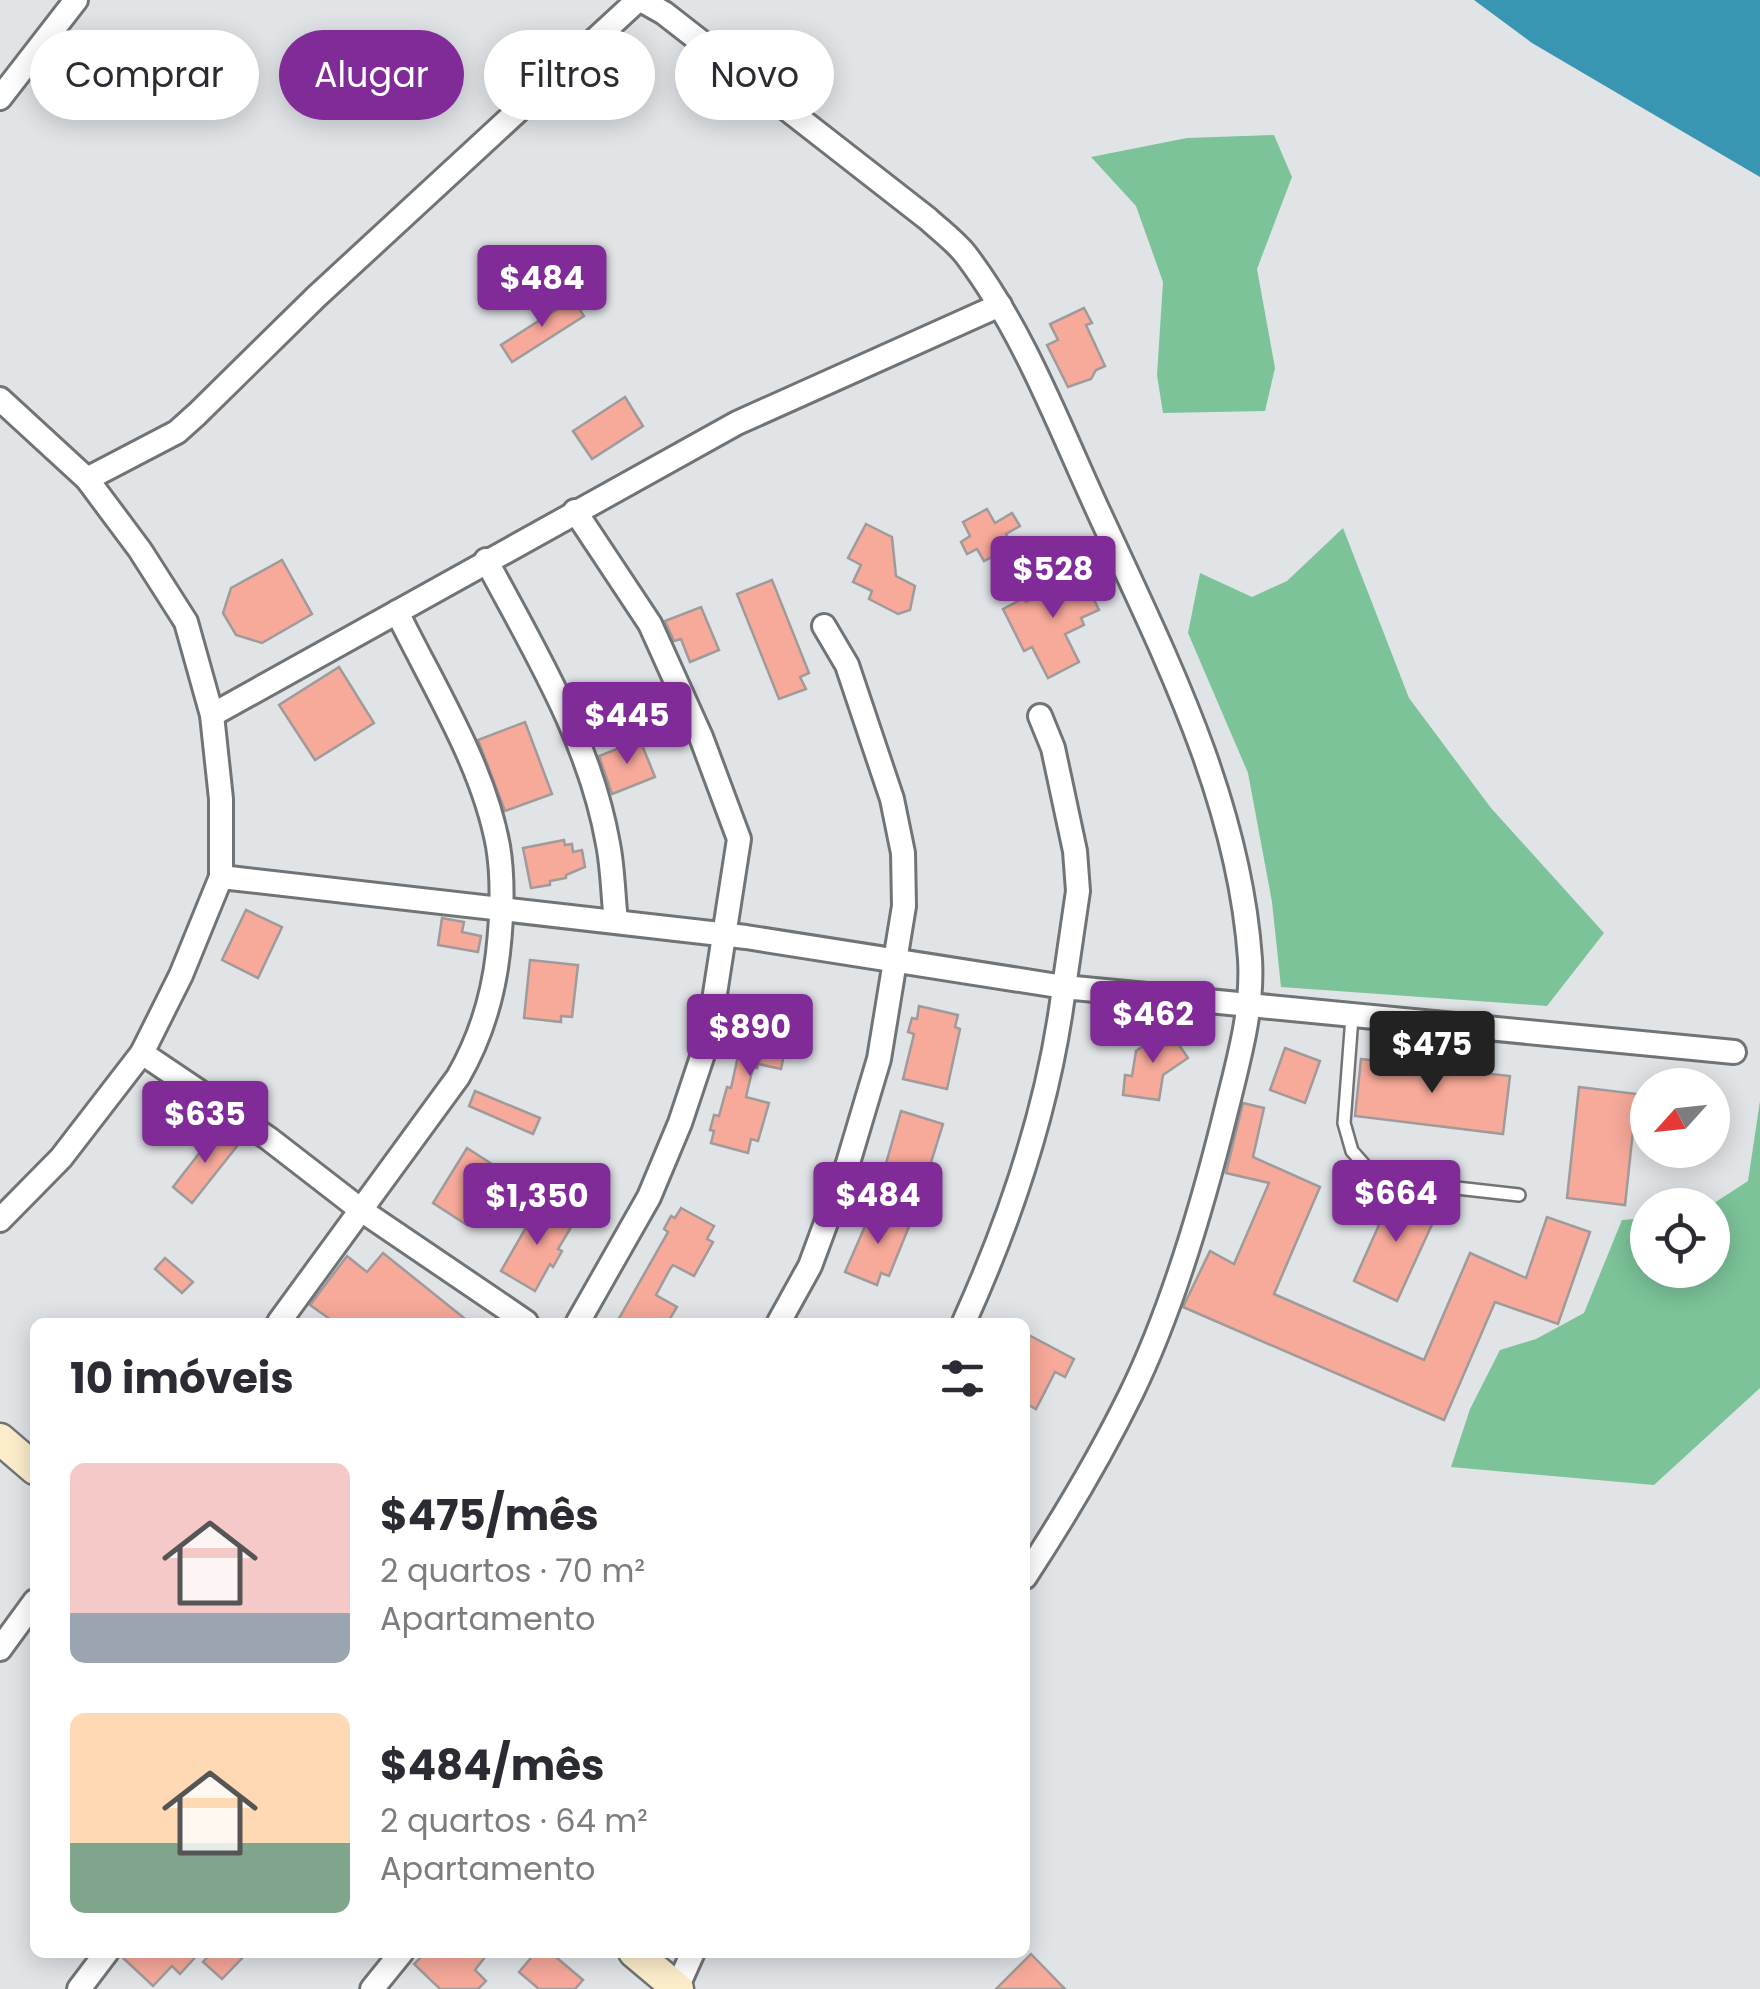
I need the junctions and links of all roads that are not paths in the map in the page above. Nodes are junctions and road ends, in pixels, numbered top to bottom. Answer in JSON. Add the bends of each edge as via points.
{"nodes":[{"id":1,"x":76,"y":0,"type":"edge"},
{"id":2,"x":640,"y":0,"type":"edge"},
{"id":3,"x":0,"y":98,"type":"edge"},
{"id":4,"x":1000,"y":305,"type":"junction"},
{"id":5,"x":0,"y":399,"type":"edge"},
{"id":6,"x":87,"y":479,"type":"junction"},
{"id":7,"x":575,"y":511,"type":"junction"},
{"id":8,"x":486,"y":560,"type":"junction"},
{"id":9,"x":397,"y":612,"type":"junction"},
{"id":10,"x":824,"y":626,"type":"dead end"},
{"id":11,"x":212,"y":715,"type":"junction"},
{"id":12,"x":1040,"y":716,"type":"dead end"},
{"id":13,"x":221,"y":877,"type":"junction"},
{"id":14,"x":503,"y":908,"type":"junction"},
{"id":15,"x":616,"y":922,"type":"junction"},
{"id":16,"x":725,"y":935,"type":"junction"},
{"id":17,"x":896,"y":962,"type":"junction"},
{"id":18,"x":1064,"y":987,"type":"junction"},
{"id":19,"x":1250,"y":1008,"type":"junction"},
{"id":20,"x":1352,"y":1017,"type":"junction"},
{"id":21,"x":1734,"y":1052,"type":"dead end"},
{"id":22,"x":142,"y":1053,"type":"junction"},
{"id":23,"x":1519,"y":1195,"type":"dead end"},
{"id":24,"x":361,"y":1210,"type":"junction"},
{"id":25,"x":0,"y":1220,"type":"edge"},
{"id":26,"x":282,"y":1318,"type":"edge"},
{"id":27,"x":520,"y":1318,"type":"edge"},
{"id":28,"x":580,"y":1318,"type":"edge"},
{"id":29,"x":780,"y":1318,"type":"edge"},
{"id":30,"x":966,"y":1318,"type":"edge"},
{"id":31,"x":0,"y":1439,"type":"edge"},
{"id":32,"x":30,"y":1466,"type":"edge"},
{"id":33,"x":1030,"y":1570,"type":"edge"},
{"id":34,"x":30,"y":1608,"type":"edge"},
{"id":35,"x":0,"y":1649,"type":"edge"},
{"id":36,"x":102,"y":1958,"type":"edge"},
{"id":37,"x":397,"y":1958,"type":"edge"},
{"id":38,"x":641,"y":1958,"type":"edge"},
{"id":39,"x":691,"y":1958,"type":"edge"},
{"id":40,"x":79,"y":1989,"type":"edge"},
{"id":41,"x":372,"y":1989,"type":"edge"},
{"id":42,"x":678,"y":1989,"type":"edge"}],
"edges":[{"from":1,"to":3,"type":"street"},
{"from":2,"to":4,"type":"street","via":[[928,219],[964,252]]},
{"from":2,"to":6,"type":"street","via":[[177,432]]},
{"from":4,"to":7,"type":"street","via":[[737,423]]},
{"from":4,"to":19,"type":"street","via":[[1202,744],[1237,871]]},
{"from":5,"to":6,"type":"street"},
{"from":6,"to":11,"type":"street","via":[[186,622]]},
{"from":7,"to":8,"type":"street"},
{"from":7,"to":16,"type":"street","via":[[650,624],[734,823],[738,858]]},
{"from":8,"to":9,"type":"street"},
{"from":8,"to":15,"type":"street","via":[[564,706],[590,775],[608,844]]},
{"from":9,"to":11,"type":"street"},
{"from":9,"to":14,"type":"street","via":[[484,796],[498,846]]},
{"from":10,"to":17,"type":"street","via":[[848,665],[892,799],[904,870]]},
{"from":11,"to":13,"type":"street"},
{"from":12,"to":18,"type":"street","via":[[1075,852],[1078,891]]},
{"from":13,"to":14,"type":"street"},
{"from":13,"to":22,"type":"street"},
{"from":14,"to":15,"type":"street"},
{"from":14,"to":24,"type":"street","via":[[495,973],[472,1053]]},
{"from":15,"to":16,"type":"street"},
{"from":16,"to":17,"type":"street"},
{"from":16,"to":28,"type":"street","via":[[708,1039],[680,1123],[649,1198]]},
{"from":17,"to":18,"type":"street"},
{"from":17,"to":29,"type":"street","via":[[879,1059],[848,1163],[810,1266]]},
{"from":18,"to":19,"type":"street"},
{"from":18,"to":30,"type":"street","via":[[1036,1132]]},
{"from":19,"to":20,"type":"street"},
{"from":19,"to":33,"type":"street","via":[[1212,1171],[1172,1290],[1138,1376]]},
{"from":20,"to":21,"type":"street"},
{"from":20,"to":23,"type":"lane","via":[[1344,1123],[1352,1150],[1368,1168],[1403,1182]]},
{"from":22,"to":24,"type":"street"},
{"from":22,"to":25,"type":"street","via":[[61,1158]]},
{"from":24,"to":26,"type":"street"},
{"from":24,"to":27,"type":"street"},
{"from":31,"to":32,"type":"street"},
{"from":34,"to":35,"type":"street"},
{"from":36,"to":40,"type":"street"},
{"from":37,"to":41,"type":"street"},
{"from":38,"to":42,"type":"street"},
{"from":39,"to":42,"type":"street"}]}
